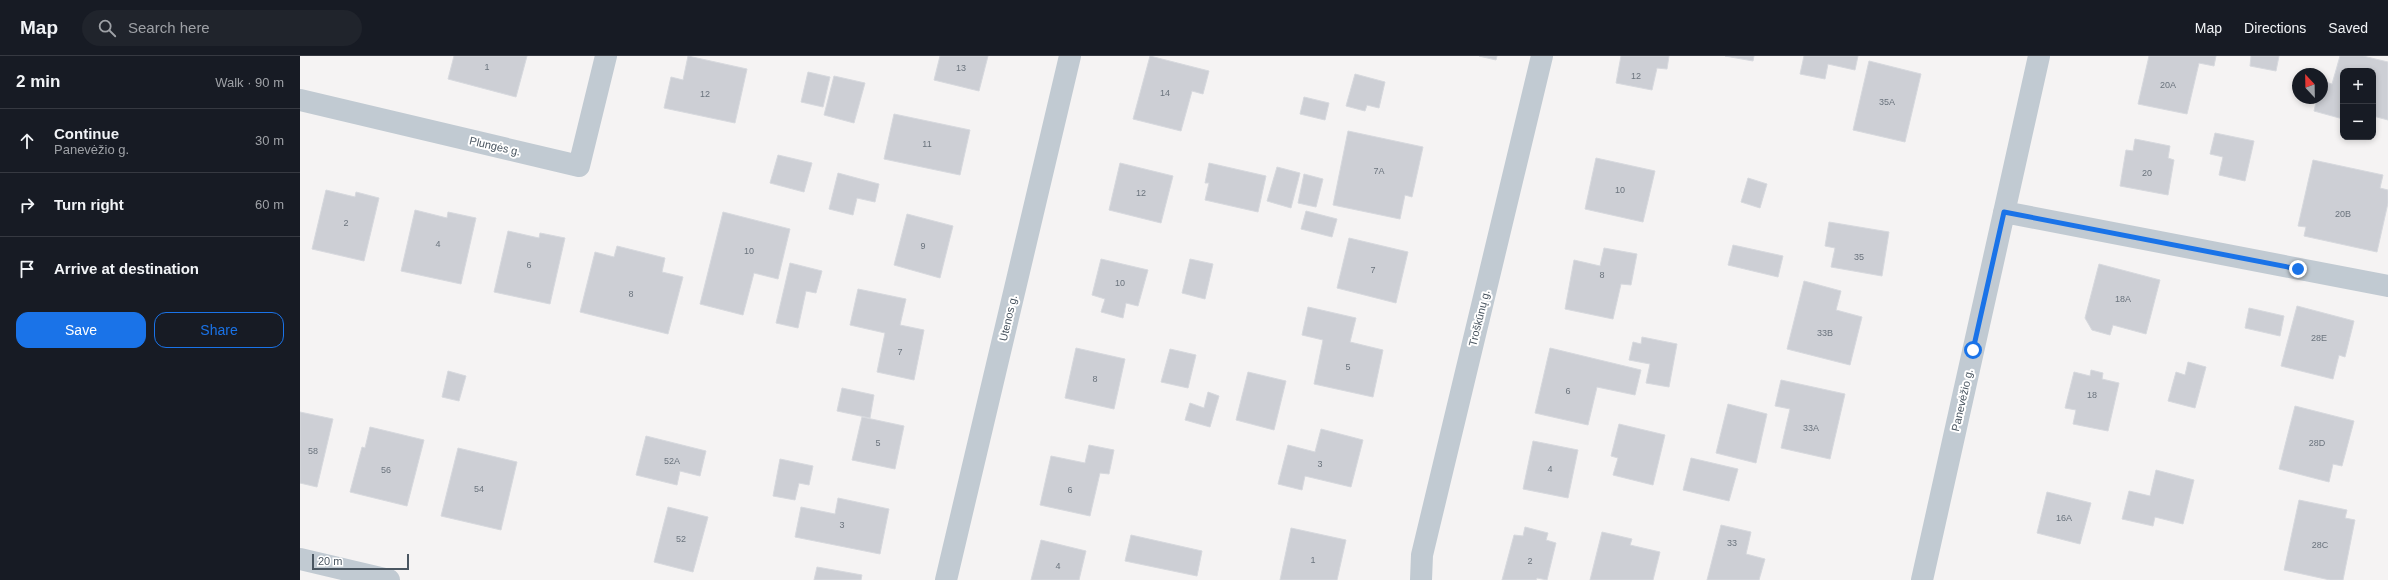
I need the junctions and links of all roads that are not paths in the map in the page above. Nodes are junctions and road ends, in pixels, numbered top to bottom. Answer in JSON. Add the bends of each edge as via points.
{"nodes":[{"id":1,"x":606,"y":56,"type":"edge"},
{"id":2,"x":1070,"y":56,"type":"edge"},
{"id":3,"x":1542,"y":56,"type":"edge"},
{"id":4,"x":2039,"y":56,"type":"edge"},
{"id":5,"x":300,"y":100,"type":"edge"},
{"id":6,"x":2004,"y":212,"type":"junction"},
{"id":7,"x":2388,"y":286,"type":"edge"},
{"id":8,"x":300,"y":559,"type":"edge"},
{"id":9,"x":389,"y":580,"type":"edge"},
{"id":10,"x":946,"y":580,"type":"edge"},
{"id":11,"x":1421,"y":580,"type":"edge"},
{"id":12,"x":1922,"y":580,"type":"edge"}],
"edges":[{"from":1,"to":5,"type":"street","name":"Plungės g.","via":[[579,166]]},
{"from":2,"to":10,"type":"street","name":"Utenos g."},
{"from":3,"to":11,"type":"street","name":"Troškūnų g.","via":[[1422,555]]},
{"from":4,"to":6,"type":"street","name":"Panevėžio g."},
{"from":6,"to":7,"type":"street"},
{"from":6,"to":12,"type":"street","name":"Panevėžio g."},
{"from":8,"to":9,"type":"street"}]}
